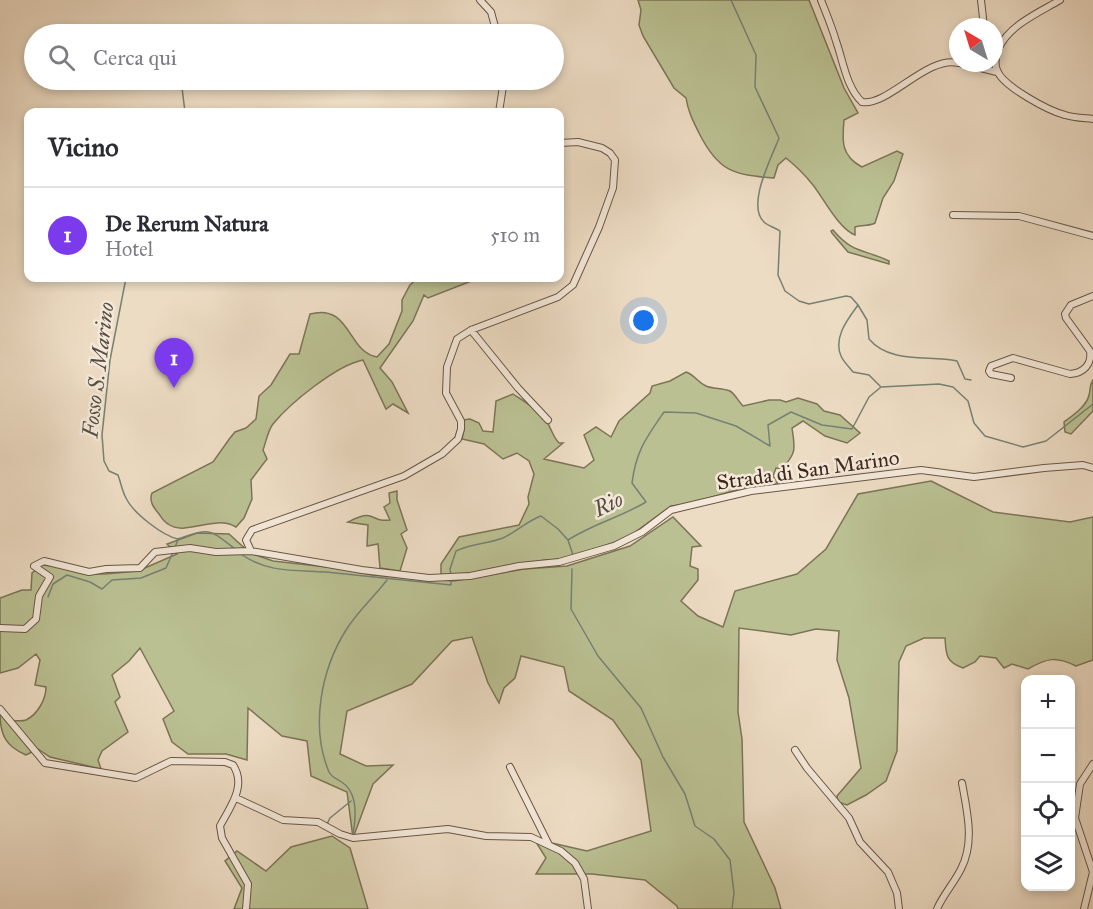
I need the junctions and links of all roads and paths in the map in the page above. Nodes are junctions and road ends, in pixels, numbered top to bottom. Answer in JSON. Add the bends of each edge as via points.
{"nodes":[{"id":1,"x":480,"y":0,"type":"edge"},
{"id":2,"x":821,"y":0,"type":"edge"},
{"id":3,"x":981,"y":0,"type":"edge"},
{"id":4,"x":1060,"y":0,"type":"edge"},
{"id":5,"x":983,"y":18,"type":"edge"},
{"id":6,"x":494,"y":24,"type":"edge"},
{"id":7,"x":1003,"y":40,"type":"edge"},
{"id":8,"x":949,"y":62,"type":"edge"},
{"id":9,"x":997,"y":72,"type":"edge"},
{"id":10,"x":502,"y":90,"type":"edge"},
{"id":11,"x":500,"y":108,"type":"edge"},
{"id":12,"x":1093,"y":119,"type":"edge"},
{"id":13,"x":564,"y":143,"type":"edge"},
{"id":14,"x":953,"y":215,"type":"dead end"},
{"id":15,"x":1093,"y":236,"type":"edge"},
{"id":16,"x":1093,"y":296,"type":"edge"},
{"id":17,"x":471,"y":330,"type":"junction"},
{"id":18,"x":1011,"y":378,"type":"dead end"},
{"id":19,"x":548,"y":420,"type":"dead end"},
{"id":20,"x":1093,"y":468,"type":"edge"},
{"id":21,"x":247,"y":551,"type":"junction"},
{"id":22,"x":0,"y":627,"type":"edge"},
{"id":23,"x":0,"y":709,"type":"edge"},
{"id":24,"x":795,"y":750,"type":"dead end"},
{"id":25,"x":1093,"y":764,"type":"edge"},
{"id":26,"x":510,"y":767,"type":"dead end"},
{"id":27,"x":962,"y":783,"type":"dead end"},
{"id":28,"x":236,"y":798,"type":"junction"},
{"id":29,"x":549,"y":846,"type":"junction"},
{"id":30,"x":246,"y":909,"type":"edge"},
{"id":31,"x":588,"y":909,"type":"edge"},
{"id":32,"x":899,"y":909,"type":"edge"},
{"id":33,"x":937,"y":909,"type":"edge"},
{"id":34,"x":1084,"y":909,"type":"edge"}],
"edges":[{"from":1,"to":6,"type":"street","via":[[491,12]]},
{"from":2,"to":8,"type":"street","via":[[846,74],[862,102],[872,102],[924,70]]},
{"from":3,"to":5,"type":"street"},
{"from":4,"to":7,"type":"street"},
{"from":9,"to":12,"type":"street","via":[[1019,92],[1058,112]]},
{"from":10,"to":11,"type":"street"},
{"from":13,"to":17,"type":"street","via":[[602,148],[615,160],[613,188],[573,285],[558,297]]},
{"from":14,"to":15,"type":"street","via":[[1019,216]]},
{"from":16,"to":18,"type":"street","via":[[1071,305],[1065,314],[1090,351],[1086,368],[1070,374],[1013,358],[991,366],[991,374]]},
{"from":17,"to":19,"type":"street"},
{"from":17,"to":21,"type":"street","via":[[457,339],[447,367],[446,393],[460,421],[458,439],[442,454],[404,476],[252,530],[246,540]]},
{"from":20,"to":21,"type":"street","name":"Strada di San Marino","via":[[1083,465],[974,477],[921,470],[751,490],[671,510],[642,532],[614,546],[559,562],[459,577],[429,578],[362,570]]},
{"from":21,"to":22,"type":"street","name":"Strada di San Marino","via":[[190,548],[155,552],[140,568],[90,572],[44,561],[34,567],[50,577],[39,596],[36,619],[25,629]]},
{"from":23,"to":28,"type":"street","via":[[45,763],[136,778],[171,761],[225,762],[236,768]]},
{"from":24,"to":32,"type":"street","via":[[849,818],[860,842],[888,872]]},
{"from":25,"to":34,"type":"street","via":[[1080,784],[1075,818],[1092,872]]},
{"from":26,"to":29,"type":"street"},
{"from":27,"to":33,"type":"street","via":[[969,846],[961,869]]},
{"from":28,"to":29,"type":"street","via":[[283,820],[318,822],[353,838],[448,829],[486,836],[531,837]]},
{"from":28,"to":30,"type":"street","via":[[220,826],[222,838],[248,884]]},
{"from":29,"to":31,"type":"street","via":[[574,863],[584,879]]}]}
